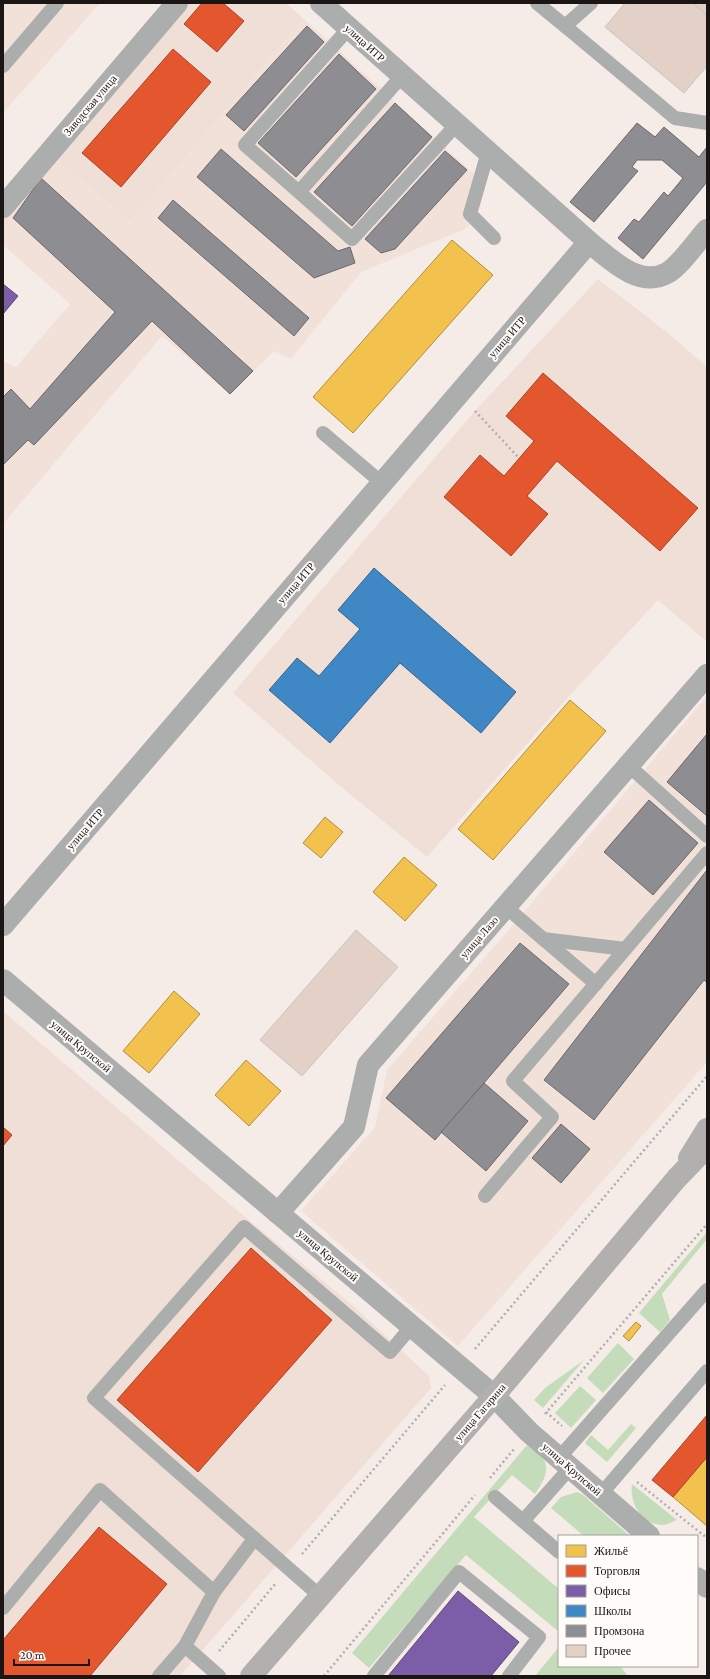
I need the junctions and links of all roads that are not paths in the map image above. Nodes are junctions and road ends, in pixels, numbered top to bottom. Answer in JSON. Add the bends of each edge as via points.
{"nodes":[{"id":1,"x":57,"y":3,"type":"edge"},
{"id":2,"x":177,"y":3,"type":"edge"},
{"id":3,"x":321,"y":3,"type":"edge"},
{"id":4,"x":537,"y":3,"type":"edge"},
{"id":5,"x":590,"y":3,"type":"edge"},
{"id":6,"x":565,"y":26,"type":"junction"},
{"id":7,"x":349,"y":28,"type":"junction"},
{"id":8,"x":3,"y":66,"type":"edge"},
{"id":9,"x":402,"y":76,"type":"junction"},
{"id":10,"x":707,"y":123,"type":"edge"},
{"id":11,"x":456,"y":124,"type":"junction"},
{"id":12,"x":488,"y":152,"type":"junction"},
{"id":13,"x":299,"y":192,"type":"junction"},
{"id":14,"x":3,"y":207,"type":"edge"},
{"id":15,"x":707,"y":230,"type":"edge"},
{"id":16,"x":494,"y":238,"type":"dead end"},
{"id":17,"x":589,"y":242,"type":"junction"},
{"id":18,"x":322,"y":433,"type":"dead end"},
{"id":19,"x":382,"y":483,"type":"junction"},
{"id":20,"x":707,"y":675,"type":"edge"},
{"id":21,"x":628,"y":766,"type":"junction"},
{"id":22,"x":707,"y":836,"type":"edge"},
{"id":23,"x":707,"y":853,"type":"edge"},
{"id":24,"x":506,"y":907,"type":"junction"},
{"id":25,"x":3,"y":925,"type":"edge"},
{"id":26,"x":543,"y":939,"type":"junction"},
{"id":27,"x":625,"y":949,"type":"junction"},
{"id":28,"x":3,"y":980,"type":"edge"},
{"id":29,"x":596,"y":984,"type":"junction"},
{"id":30,"x":707,"y":1129,"type":"edge"},
{"id":31,"x":707,"y":1147,"type":"edge"},
{"id":32,"x":707,"y":1162,"type":"edge"},
{"id":33,"x":677,"y":1178,"type":"junction"},
{"id":34,"x":485,"y":1196,"type":"dead end"},
{"id":35,"x":278,"y":1213,"type":"junction"},
{"id":36,"x":707,"y":1290,"type":"edge"},
{"id":37,"x":412,"y":1326,"type":"junction"},
{"id":38,"x":707,"y":1371,"type":"edge"},
{"id":39,"x":494,"y":1396,"type":"junction"},
{"id":40,"x":564,"y":1463,"type":"junction"},
{"id":41,"x":601,"y":1494,"type":"junction"},
{"id":42,"x":495,"y":1497,"type":"dead end"},
{"id":43,"x":523,"y":1521,"type":"junction"},
{"id":44,"x":647,"y":1535,"type":"edge"},
{"id":45,"x":254,"y":1539,"type":"junction"},
{"id":46,"x":558,"y":1551,"type":"edge"},
{"id":47,"x":698,"y":1579,"type":"edge"},
{"id":48,"x":707,"y":1587,"type":"edge"},
{"id":49,"x":214,"y":1592,"type":"junction"},
{"id":50,"x":320,"y":1596,"type":"junction"},
{"id":51,"x":3,"y":1608,"type":"edge"},
{"id":52,"x":185,"y":1646,"type":"junction"},
{"id":53,"x":159,"y":1676,"type":"edge"},
{"id":54,"x":219,"y":1676,"type":"edge"},
{"id":55,"x":251,"y":1676,"type":"edge"},
{"id":56,"x":374,"y":1676,"type":"edge"},
{"id":57,"x":509,"y":1676,"type":"edge"}],
"edges":[{"from":1,"to":8,"type":"lane"},
{"from":2,"to":14,"type":"street","name":"Заводская улица"},
{"from":3,"to":7,"type":"street","name":"улица ИТР"},
{"from":4,"to":6,"type":"lane"},
{"from":5,"to":6,"type":"lane"},
{"from":6,"to":10,"type":"lane","via":[[675,118]]},
{"from":7,"to":9,"type":"street","name":"улица ИТР"},
{"from":7,"to":13,"type":"lane","via":[[245,145]]},
{"from":9,"to":11,"type":"street","name":"улица ИТР"},
{"from":9,"to":13,"type":"lane"},
{"from":11,"to":12,"type":"street","name":"улица ИТР"},
{"from":11,"to":13,"type":"lane","via":[[352,240]]},
{"from":12,"to":16,"type":"lane","via":[[470,214]]},
{"from":12,"to":17,"type":"street","name":"улица ИТР"},
{"from":15,"to":17,"type":"street","name":"улица ИТР","via":[[667,273],[648,279],[628,271]]},
{"from":17,"to":19,"type":"street","name":"улица ИТР"},
{"from":18,"to":19,"type":"lane"},
{"from":19,"to":25,"type":"street","name":"улица ИТР"},
{"from":20,"to":21,"type":"street","name":"улица Лазо"},
{"from":21,"to":22,"type":"lane"},
{"from":21,"to":24,"type":"street","name":"улица Лазо"},
{"from":23,"to":27,"type":"lane"},
{"from":24,"to":26,"type":"lane"},
{"from":24,"to":35,"type":"street","name":"улица Лазо","via":[[368,1065],[354,1126]]},
{"from":26,"to":27,"type":"lane"},
{"from":26,"to":29,"type":"lane"},
{"from":27,"to":29,"type":"lane"},
{"from":28,"to":35,"type":"street","name":"улица Крупской"},
{"from":29,"to":34,"type":"lane","via":[[513,1082],[552,1117]]},
{"from":30,"to":33,"type":"main road"},
{"from":31,"to":33,"type":"main road","name":"улица Гагарина"},
{"from":32,"to":33,"type":"main road"},
{"from":33,"to":39,"type":"main road","name":"улица Гагарина"},
{"from":35,"to":37,"type":"street","name":"улица Крупской"},
{"from":36,"to":40,"type":"lane"},
{"from":37,"to":39,"type":"street","name":"улица Крупской"},
{"from":37,"to":45,"type":"lane","via":[[390,1352],[244,1227],[94,1398]]},
{"from":38,"to":41,"type":"lane"},
{"from":39,"to":40,"type":"street","name":"улица Крупской"},
{"from":39,"to":50,"type":"main road","name":"улица Гагарина"},
{"from":40,"to":41,"type":"street","name":"улица Крупской"},
{"from":40,"to":43,"type":"lane"},
{"from":41,"to":44,"type":"street","name":"улица Крупской"},
{"from":42,"to":43,"type":"lane"},
{"from":43,"to":46,"type":"lane"},
{"from":45,"to":49,"type":"lane"},
{"from":45,"to":50,"type":"lane"},
{"from":47,"to":48,"type":"street"},
{"from":49,"to":51,"type":"lane","via":[[100,1490]]},
{"from":49,"to":52,"type":"lane"},
{"from":50,"to":55,"type":"main road","name":"улица Гагарина"},
{"from":52,"to":53,"type":"lane"},
{"from":52,"to":54,"type":"lane"},
{"from":56,"to":57,"type":"lane","via":[[459,1572],[539,1637]]}]}
